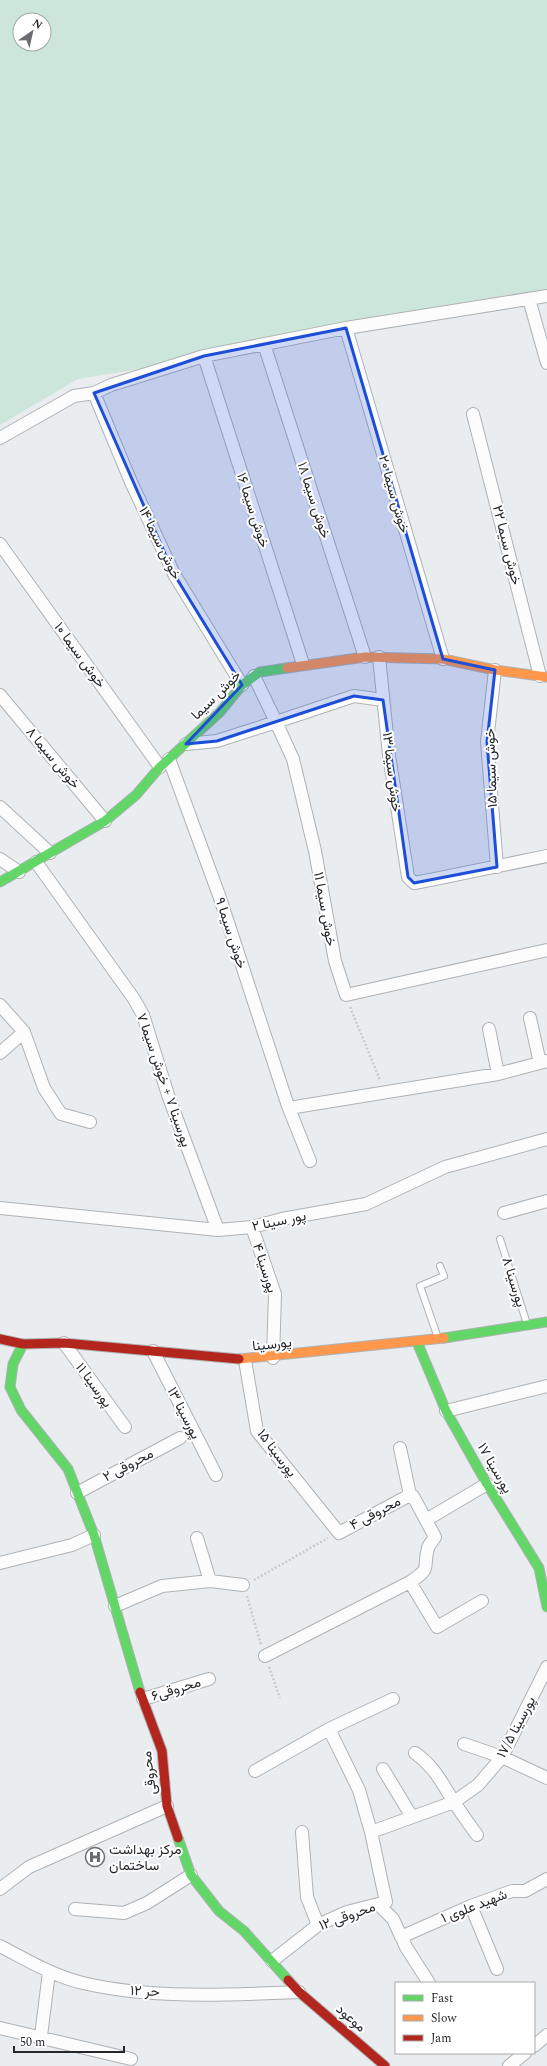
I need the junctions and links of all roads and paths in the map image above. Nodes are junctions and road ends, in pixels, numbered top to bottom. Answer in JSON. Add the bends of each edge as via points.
{"nodes":[{"id":1,"x":547,"y":296,"type":"edge"},
{"id":2,"x":529,"y":299,"type":"junction"},
{"id":3,"x":346,"y":328,"type":"junction"},
{"id":4,"x":264,"y":344,"type":"junction"},
{"id":5,"x":204,"y":356,"type":"junction"},
{"id":6,"x":547,"y":363,"type":"edge"},
{"id":7,"x":94,"y":393,"type":"junction"},
{"id":8,"x":473,"y":414,"type":"dead end"},
{"id":9,"x":0,"y":438,"type":"edge"},
{"id":10,"x":0,"y":544,"type":"edge"},
{"id":11,"x":365,"y":657,"type":"junction"},
{"id":12,"x":379,"y":658,"type":"junction"},
{"id":13,"x":442,"y":659,"type":"junction"},
{"id":14,"x":303,"y":664,"type":"junction"},
{"id":15,"x":495,"y":670,"type":"junction"},
{"id":16,"x":254,"y":676,"type":"junction"},
{"id":17,"x":544,"y":676,"type":"edge"},
{"id":18,"x":242,"y":685,"type":"junction"},
{"id":19,"x":0,"y":695,"type":"edge"},
{"id":20,"x":383,"y":700,"type":"junction"},
{"id":21,"x":276,"y":722,"type":"junction"},
{"id":22,"x":186,"y":744,"type":"junction"},
{"id":23,"x":169,"y":759,"type":"junction"},
{"id":24,"x":160,"y":767,"type":"junction"},
{"id":25,"x":0,"y":807,"type":"edge"},
{"id":26,"x":105,"y":821,"type":"junction"},
{"id":27,"x":50,"y":853,"type":"junction"},
{"id":28,"x":547,"y":856,"type":"edge"},
{"id":29,"x":0,"y":859,"type":"edge"},
{"id":30,"x":36,"y":862,"type":"junction"},
{"id":31,"x":497,"y":867,"type":"junction"},
{"id":32,"x":19,"y":872,"type":"junction"},
{"id":33,"x":0,"y":882,"type":"edge"},
{"id":34,"x":547,"y":950,"type":"edge"},
{"id":35,"x":346,"y":995,"type":"junction"},
{"id":36,"x":0,"y":1005,"type":"edge"},
{"id":37,"x":530,"y":1018,"type":"dead end"},
{"id":38,"x":489,"y":1029,"type":"dead end"},
{"id":39,"x":24,"y":1032,"type":"junction"},
{"id":40,"x":0,"y":1053,"type":"edge"},
{"id":41,"x":544,"y":1062,"type":"edge"},
{"id":42,"x":498,"y":1074,"type":"junction"},
{"id":43,"x":385,"y":1093,"type":"junction"},
{"id":44,"x":290,"y":1108,"type":"junction"},
{"id":45,"x":90,"y":1122,"type":"dead end"},
{"id":46,"x":547,"y":1139,"type":"edge"},
{"id":47,"x":310,"y":1161,"type":"dead end"},
{"id":48,"x":547,"y":1201,"type":"edge"},
{"id":49,"x":0,"y":1208,"type":"edge"},
{"id":50,"x":504,"y":1212,"type":"dead end"},
{"id":51,"x":252,"y":1227,"type":"junction"},
{"id":52,"x":218,"y":1230,"type":"junction"},
{"id":53,"x":500,"y":1239,"type":"dead end"},
{"id":54,"x":440,"y":1266,"type":"dead end"},
{"id":55,"x":547,"y":1322,"type":"edge"},
{"id":56,"x":528,"y":1326,"type":"junction"},
{"id":57,"x":439,"y":1339,"type":"junction"},
{"id":58,"x":1,"y":1342,"type":"edge"},
{"id":59,"x":417,"y":1342,"type":"junction"},
{"id":60,"x":64,"y":1343,"type":"junction"},
{"id":61,"x":23,"y":1344,"type":"junction"},
{"id":62,"x":153,"y":1351,"type":"junction"},
{"id":63,"x":273,"y":1358,"type":"junction"},
{"id":64,"x":245,"y":1360,"type":"junction"},
{"id":65,"x":547,"y":1386,"type":"edge"},
{"id":66,"x":446,"y":1411,"type":"junction"},
{"id":67,"x":125,"y":1427,"type":"dead end"},
{"id":68,"x":180,"y":1438,"type":"dead end"},
{"id":69,"x":400,"y":1448,"type":"dead end"},
{"id":70,"x":216,"y":1475,"type":"dead end"},
{"id":71,"x":487,"y":1484,"type":"junction"},
{"id":72,"x":77,"y":1493,"type":"junction"},
{"id":73,"x":410,"y":1495,"type":"junction"},
{"id":74,"x":426,"y":1520,"type":"junction"},
{"id":75,"x":339,"y":1533,"type":"junction"},
{"id":76,"x":94,"y":1535,"type":"junction"},
{"id":77,"x":197,"y":1538,"type":"dead end"},
{"id":78,"x":0,"y":1563,"type":"edge"},
{"id":79,"x":210,"y":1581,"type":"junction"},
{"id":80,"x":410,"y":1582,"type":"junction"},
{"id":81,"x":243,"y":1585,"type":"joint"},
{"id":82,"x":482,"y":1601,"type":"dead end"},
{"id":83,"x":115,"y":1606,"type":"junction"},
{"id":84,"x":547,"y":1607,"type":"edge"},
{"id":85,"x":265,"y":1656,"type":"dead end"},
{"id":86,"x":547,"y":1667,"type":"edge"},
{"id":87,"x":209,"y":1679,"type":"dead end"},
{"id":88,"x":394,"y":1699,"type":"dead end"},
{"id":89,"x":143,"y":1700,"type":"junction"},
{"id":90,"x":330,"y":1729,"type":"junction"},
{"id":91,"x":464,"y":1744,"type":"dead end"},
{"id":92,"x":415,"y":1753,"type":"dead end"},
{"id":93,"x":502,"y":1757,"type":"junction"},
{"id":94,"x":383,"y":1769,"type":"dead end"},
{"id":95,"x":255,"y":1772,"type":"dead end"},
{"id":96,"x":547,"y":1778,"type":"edge"},
{"id":97,"x":454,"y":1802,"type":"junction"},
{"id":98,"x":167,"y":1806,"type":"junction"},
{"id":99,"x":412,"y":1817,"type":"junction"},
{"id":100,"x":302,"y":1832,"type":"dead end"},
{"id":101,"x":371,"y":1832,"type":"junction"},
{"id":102,"x":477,"y":1835,"type":"dead end"},
{"id":103,"x":191,"y":1875,"type":"junction"},
{"id":104,"x":547,"y":1879,"type":"edge"},
{"id":105,"x":0,"y":1889,"type":"edge"},
{"id":106,"x":382,"y":1903,"type":"junction"},
{"id":107,"x":471,"y":1906,"type":"junction"},
{"id":108,"x":75,"y":1909,"type":"dead end"},
{"id":109,"x":318,"y":1925,"type":"junction"},
{"id":110,"x":401,"y":1937,"type":"junction"},
{"id":111,"x":0,"y":1946,"type":"edge"},
{"id":112,"x":272,"y":1961,"type":"junction"},
{"id":113,"x":497,"y":1969,"type":"dead end"},
{"id":114,"x":49,"y":1972,"type":"junction"},
{"id":115,"x":429,"y":1982,"type":"edge"},
{"id":116,"x":298,"y":1992,"type":"junction"},
{"id":117,"x":0,"y":2028,"type":"edge"},
{"id":118,"x":547,"y":2035,"type":"edge"},
{"id":119,"x":41,"y":2036,"type":"junction"},
{"id":120,"x":535,"y":2045,"type":"edge"},
{"id":121,"x":524,"y":2054,"type":"edge"},
{"id":122,"x":131,"y":2058,"type":"dead end"},
{"id":123,"x":385,"y":2066,"type":"edge"},
{"id":124,"x":509,"y":2066,"type":"edge"}],
"edges":[{"from":1,"to":2,"type":"street"},
{"from":2,"to":3,"type":"street"},
{"from":2,"to":6,"type":"street"},
{"from":3,"to":4,"type":"street"},
{"from":3,"to":13,"type":"street","name":"خوش سیما ۲۰"},
{"from":4,"to":5,"type":"street"},
{"from":4,"to":11,"type":"street","name":"خوش سیما ۱۸"},
{"from":5,"to":7,"type":"street","via":[[111,385]]},
{"from":5,"to":14,"type":"street","name":"خوش سیما ۱۶"},
{"from":7,"to":9,"type":"street","via":[[74,396]]},
{"from":7,"to":18,"type":"street","name":"خوش سیما ۱۴","via":[[174,574]]},
{"from":8,"to":17,"type":"street","name":"خوش سیما ۲۲"},
{"from":10,"to":24,"type":"street","name":"خوش سیما ۱۰"},
{"from":11,"to":12,"type":"street","name":"خوش سیما"},
{"from":11,"to":14,"type":"street","name":"خوش سیما"},
{"from":12,"to":13,"type":"street","name":"خوش سیما"},
{"from":12,"to":20,"type":"street","name":"خوش سیما ۱۳"},
{"from":13,"to":15,"type":"street","name":"خوش سیما"},
{"from":14,"to":16,"type":"street","name":"خوش سیما","via":[[260,672]]},
{"from":15,"to":17,"type":"street","name":"خوش سیما"},
{"from":15,"to":31,"type":"street","name":"خوش سیما ۱۵","via":[[487,742]]},
{"from":16,"to":18,"type":"street","name":"خوش سیما"},
{"from":16,"to":21,"type":"street","name":"خوش سیما ۱۱"},
{"from":18,"to":22,"type":"street","name":"خوش سیما","via":[[220,712]]},
{"from":19,"to":26,"type":"street","name":"خوش سیما ۸"},
{"from":20,"to":21,"type":"street","via":[[354,696]]},
{"from":20,"to":31,"type":"street","name":"خوش سیما ۱۳","via":[[408,877],[414,883]]},
{"from":21,"to":22,"type":"street","via":[[217,741]]},
{"from":21,"to":35,"type":"street","name":"خوش سیما ۱۱","via":[[293,759],[315,851],[335,961]]},
{"from":22,"to":23,"type":"street","name":"خوش سیما"},
{"from":23,"to":24,"type":"street","name":"خوش سیما"},
{"from":23,"to":44,"type":"street","name":"خوش سیما ۹","via":[[220,898],[262,1032]]},
{"from":24,"to":26,"type":"street","name":"خوش سیما","via":[[136,795]]},
{"from":25,"to":27,"type":"street"},
{"from":26,"to":27,"type":"street","name":"خوش سیما"},
{"from":27,"to":30,"type":"street","name":"خوش سیما"},
{"from":28,"to":31,"type":"street"},
{"from":29,"to":32,"type":"street"},
{"from":30,"to":32,"type":"street","name":"خوش سیما"},
{"from":30,"to":52,"type":"street","name":"پورسینا ۷ + خوش سیما ۷","via":[[143,1015],[168,1095]]},
{"from":32,"to":33,"type":"street","name":"خوش سیما"},
{"from":34,"to":35,"type":"street"},
{"from":35,"to":43,"type":"path","via":[[353,1018]]},
{"from":36,"to":39,"type":"street"},
{"from":37,"to":41,"type":"street"},
{"from":38,"to":42,"type":"street"},
{"from":39,"to":40,"type":"street"},
{"from":39,"to":45,"type":"street","via":[[44,1088],[61,1114]]},
{"from":41,"to":42,"type":"street"},
{"from":42,"to":43,"type":"street"},
{"from":43,"to":44,"type":"street"},
{"from":44,"to":47,"type":"street","name":"خوش سیما ۹"},
{"from":46,"to":51,"type":"street","name":"پور سینا ۲","via":[[445,1167],[366,1204]]},
{"from":48,"to":50,"type":"street"},
{"from":49,"to":52,"type":"street","name":"پور سینا ۲"},
{"from":51,"to":52,"type":"street","name":"پور سینا ۲"},
{"from":51,"to":63,"type":"street","name":"پورسینا ۴","via":[[275,1294]]},
{"from":53,"to":56,"type":"lane","name":"پورسینا ۸"},
{"from":54,"to":57,"type":"lane","via":[[444,1276],[420,1286]]},
{"from":55,"to":56,"type":"street","name":"پورسینا"},
{"from":56,"to":57,"type":"street","name":"پورسینا"},
{"from":57,"to":59,"type":"street","name":"پورسینا"},
{"from":58,"to":61,"type":"street","name":"پورسینا"},
{"from":59,"to":63,"type":"street","name":"پورسینا"},
{"from":59,"to":66,"type":"street","name":"پورسینا ۱۷"},
{"from":60,"to":61,"type":"street","name":"پورسینا"},
{"from":60,"to":62,"type":"street","name":"پورسینا"},
{"from":60,"to":67,"type":"street","name":"پورسینا ۱۱"},
{"from":61,"to":72,"type":"street","name":"محروقی","via":[[13,1364],[10,1387],[21,1410],[68,1468]]},
{"from":62,"to":64,"type":"street","name":"پورسینا"},
{"from":62,"to":70,"type":"street","name":"پورسینا ۱۳"},
{"from":63,"to":64,"type":"street","name":"پورسینا"},
{"from":64,"to":75,"type":"street","name":"پورسینا ۱۵","via":[[257,1431]]},
{"from":65,"to":66,"type":"street"},
{"from":66,"to":71,"type":"street","name":"پورسینا ۱۷"},
{"from":68,"to":72,"type":"street","name":"محروقی ۲"},
{"from":69,"to":73,"type":"street"},
{"from":71,"to":74,"type":"street"},
{"from":71,"to":84,"type":"street","name":"پورسینا ۱۷","via":[[539,1568]]},
{"from":72,"to":76,"type":"street","name":"محروقی"},
{"from":73,"to":74,"type":"street","name":"محروقی ۴"},
{"from":73,"to":75,"type":"street","name":"محروقی ۴"},
{"from":74,"to":80,"type":"street","name":"محروقی ۴","via":[[434,1537],[428,1546],[426,1570]]},
{"from":75,"to":81,"type":"path","name":"محروقی ۴"},
{"from":76,"to":78,"type":"street","via":[[72,1545]]},
{"from":76,"to":83,"type":"street","name":"محروقی"},
{"from":77,"to":79,"type":"street"},
{"from":79,"to":81,"type":"street"},
{"from":79,"to":83,"type":"street","via":[[162,1586]]},
{"from":80,"to":82,"type":"street","via":[[437,1627]]},
{"from":80,"to":85,"type":"street","name":"محروقی ۴"},
{"from":83,"to":89,"type":"street","name":"محروقی"},
{"from":86,"to":93,"type":"street","name":"پورسینا ۱۷/۵"},
{"from":87,"to":89,"type":"street","name":"محروقی۶"},
{"from":88,"to":90,"type":"street"},
{"from":89,"to":98,"type":"street","name":"محروقی","via":[[162,1751]]},
{"from":90,"to":95,"type":"street"},
{"from":90,"to":101,"type":"street","via":[[359,1790]]},
{"from":91,"to":93,"type":"street"},
{"from":92,"to":97,"type":"street","via":[[428,1762]]},
{"from":93,"to":96,"type":"street"},
{"from":93,"to":97,"type":"street","name":"پورسینا ۱۷/۵","via":[[478,1785]]},
{"from":94,"to":99,"type":"street"},
{"from":97,"to":99,"type":"street","name":"پورسینا ۱۷/۵"},
{"from":97,"to":102,"type":"street"},
{"from":98,"to":103,"type":"street","name":"محروقی"},
{"from":98,"to":105,"type":"street","via":[[29,1867]]},
{"from":99,"to":101,"type":"street","name":"پورسینا ۱۷/۵"},
{"from":100,"to":109,"type":"street","via":[[307,1897]]},
{"from":101,"to":106,"type":"street"},
{"from":103,"to":108,"type":"street","via":[[147,1903],[124,1913]]},
{"from":103,"to":112,"type":"street","name":"محروقی","via":[[219,1911],[244,1930]]},
{"from":104,"to":107,"type":"street","name":"شهید علوی ۱","via":[[525,1891],[512,1891]]},
{"from":106,"to":109,"type":"street","name":"محروقی ۱۲","via":[[347,1912]]},
{"from":106,"to":110,"type":"street"},
{"from":107,"to":110,"type":"street","name":"شهید علوی ۱"},
{"from":107,"to":113,"type":"street"},
{"from":109,"to":112,"type":"street","name":"محروقی ۱۲"},
{"from":110,"to":115,"type":"street"},
{"from":111,"to":114,"type":"street","name":"حر ۱۲"},
{"from":112,"to":116,"type":"street","name":"محروقی"},
{"from":114,"to":116,"type":"street","name":"حر ۱۲","via":[[82,1983],[127,1991],[193,1994]]},
{"from":114,"to":119,"type":"street"},
{"from":116,"to":123,"type":"street","name":"موعود"},
{"from":117,"to":119,"type":"street"},
{"from":118,"to":120,"type":"street"},
{"from":119,"to":122,"type":"street"},
{"from":121,"to":124,"type":"street"}]}
